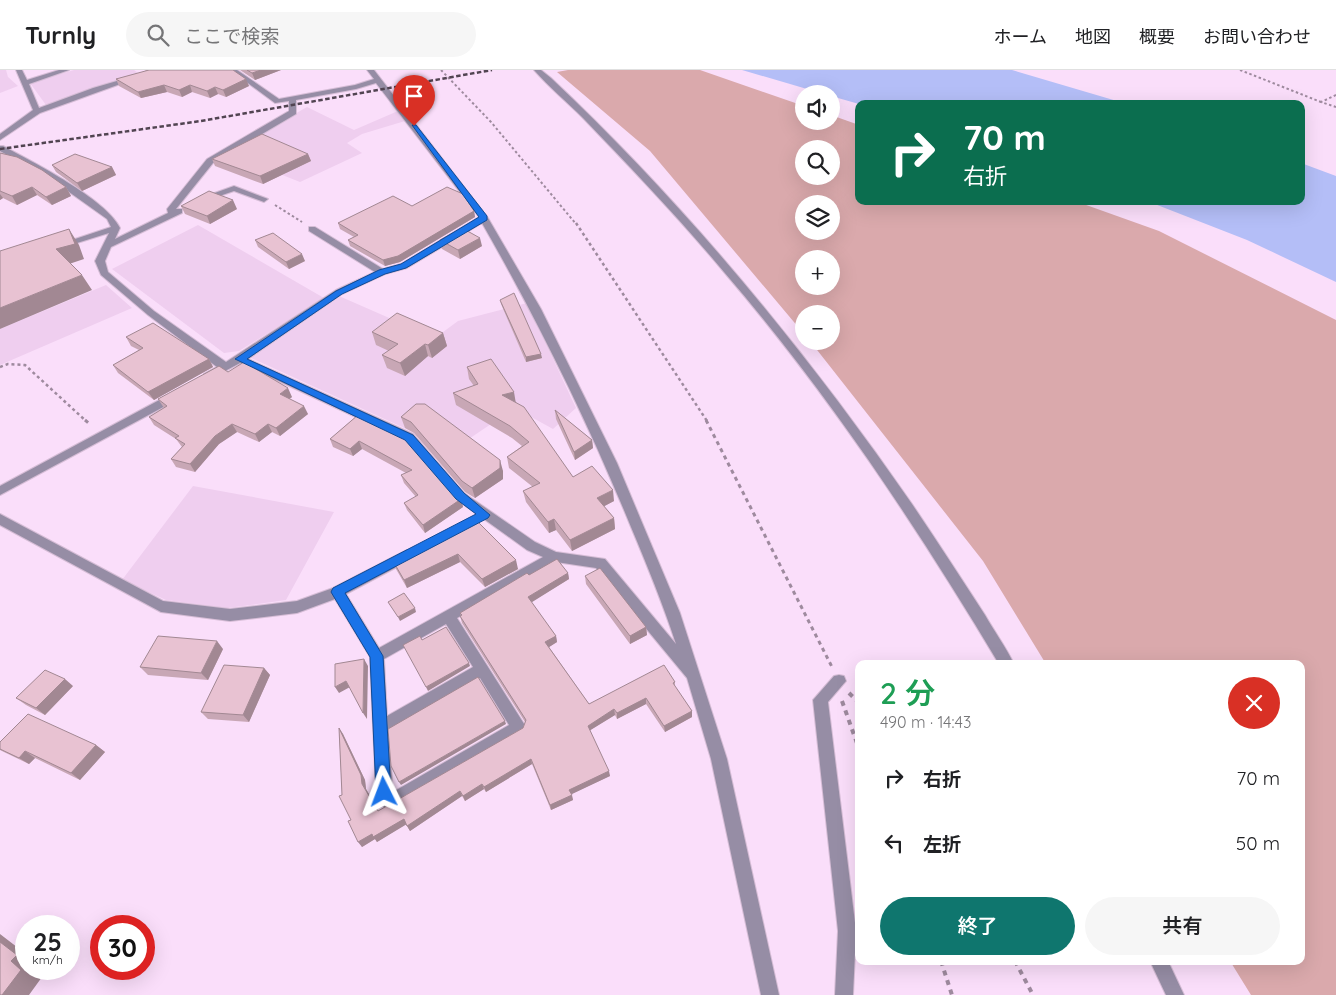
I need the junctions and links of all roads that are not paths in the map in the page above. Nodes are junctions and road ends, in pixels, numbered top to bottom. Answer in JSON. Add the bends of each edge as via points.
{"nodes":[{"id":1,"x":19,"y":70,"type":"edge"},
{"id":2,"x":66,"y":70,"type":"edge"},
{"id":3,"x":233,"y":70,"type":"edge"},
{"id":4,"x":370,"y":70,"type":"edge"},
{"id":5,"x":537,"y":70,"type":"edge"},
{"id":6,"x":146,"y":76,"type":"edge"},
{"id":7,"x":379,"y":80,"type":"junction"},
{"id":8,"x":24,"y":83,"type":"junction"},
{"id":9,"x":292,"y":98,"type":"junction"},
{"id":10,"x":37,"y":111,"type":"junction"},
{"id":11,"x":0,"y":138,"type":"edge"},
{"id":12,"x":0,"y":148,"type":"edge"},
{"id":13,"x":264,"y":198,"type":"road end"},
{"id":14,"x":174,"y":213,"type":"junction"},
{"id":15,"x":484,"y":218,"type":"junction"},
{"id":16,"x":116,"y":228,"type":"junction"},
{"id":17,"x":312,"y":229,"type":"road end"},
{"id":18,"x":108,"y":246,"type":"junction"},
{"id":19,"x":50,"y":248,"type":"edge"},
{"id":20,"x":382,"y":272,"type":"junction"},
{"id":21,"x":240,"y":359,"type":"junction"},
{"id":22,"x":225,"y":367,"type":"junction"},
{"id":23,"x":199,"y":382,"type":"edge"},
{"id":24,"x":182,"y":391,"type":"edge"},
{"id":25,"x":0,"y":491,"type":"edge"},
{"id":26,"x":484,"y":515,"type":"junction"},
{"id":27,"x":0,"y":519,"type":"edge"},
{"id":28,"x":468,"y":523,"type":"edge"},
{"id":29,"x":421,"y":548,"type":"edge"},
{"id":30,"x":554,"y":557,"type":"junction"},
{"id":31,"x":338,"y":592,"type":"junction"},
{"id":32,"x":448,"y":616,"type":"junction"},
{"id":33,"x":376,"y":656,"type":"junction"},
{"id":34,"x":1005,"y":660,"type":"edge"},
{"id":35,"x":482,"y":669,"type":"junction"},
{"id":36,"x":693,"y":676,"type":"junction"},
{"id":37,"x":839,"y":681,"type":"road end"},
{"id":38,"x":380,"y":728,"type":"junction"},
{"id":39,"x":1161,"y":965,"type":"edge"},
{"id":40,"x":770,"y":995,"type":"edge"},
{"id":41,"x":844,"y":995,"type":"edge"},
{"id":42,"x":1175,"y":995,"type":"edge"}],
"edges":[{"from":1,"to":8,"type":"street"},
{"from":2,"to":8,"type":"street"},
{"from":3,"to":9,"type":"street","via":[[278,101]]},
{"from":4,"to":7,"type":"street"},
{"from":5,"to":34,"type":"street","via":[[650,182],[752,299],[814,377],[924,531]]},
{"from":6,"to":10,"type":"street","via":[[95,89]]},
{"from":7,"to":9,"type":"street"},
{"from":7,"to":15,"type":"street"},
{"from":8,"to":10,"type":"street"},
{"from":9,"to":14,"type":"street","via":[[293,112],[210,161],[170,210]]},
{"from":10,"to":11,"type":"street"},
{"from":12,"to":16,"type":"street","via":[[51,175],[91,202],[111,218]]},
{"from":13,"to":14,"type":"street","via":[[234,188]]},
{"from":14,"to":18,"type":"street"},
{"from":15,"to":20,"type":"street","via":[[404,266]]},
{"from":15,"to":36,"type":"street","via":[[536,309],[611,463],[673,613]]},
{"from":16,"to":18,"type":"street"},
{"from":16,"to":19,"type":"street"},
{"from":17,"to":20,"type":"street"},
{"from":18,"to":22,"type":"street","via":[[100,261],[104,274]]},
{"from":20,"to":21,"type":"street","via":[[339,292]]},
{"from":21,"to":22,"type":"street"},
{"from":21,"to":26,"type":"street","via":[[409,437],[460,496]]},
{"from":22,"to":23,"type":"street"},
{"from":24,"to":25,"type":"street"},
{"from":26,"to":28,"type":"street"},
{"from":26,"to":30,"type":"street"},
{"from":27,"to":31,"type":"street","via":[[161,606],[230,615],[298,607]]},
{"from":29,"to":31,"type":"street"},
{"from":30,"to":32,"type":"street"},
{"from":30,"to":36,"type":"street","via":[[600,563]]},
{"from":31,"to":33,"type":"street"},
{"from":32,"to":33,"type":"street"},
{"from":32,"to":35,"type":"street"},
{"from":33,"to":38,"type":"street"},
{"from":35,"to":38,"type":"street"},
{"from":35,"to":38,"type":"street","via":[[519,727],[391,802],[384,792]]},
{"from":36,"to":40,"type":"street","via":[[719,759]]},
{"from":37,"to":41,"type":"street","via":[[820,700],[847,931]]},
{"from":39,"to":42,"type":"street"}]}
